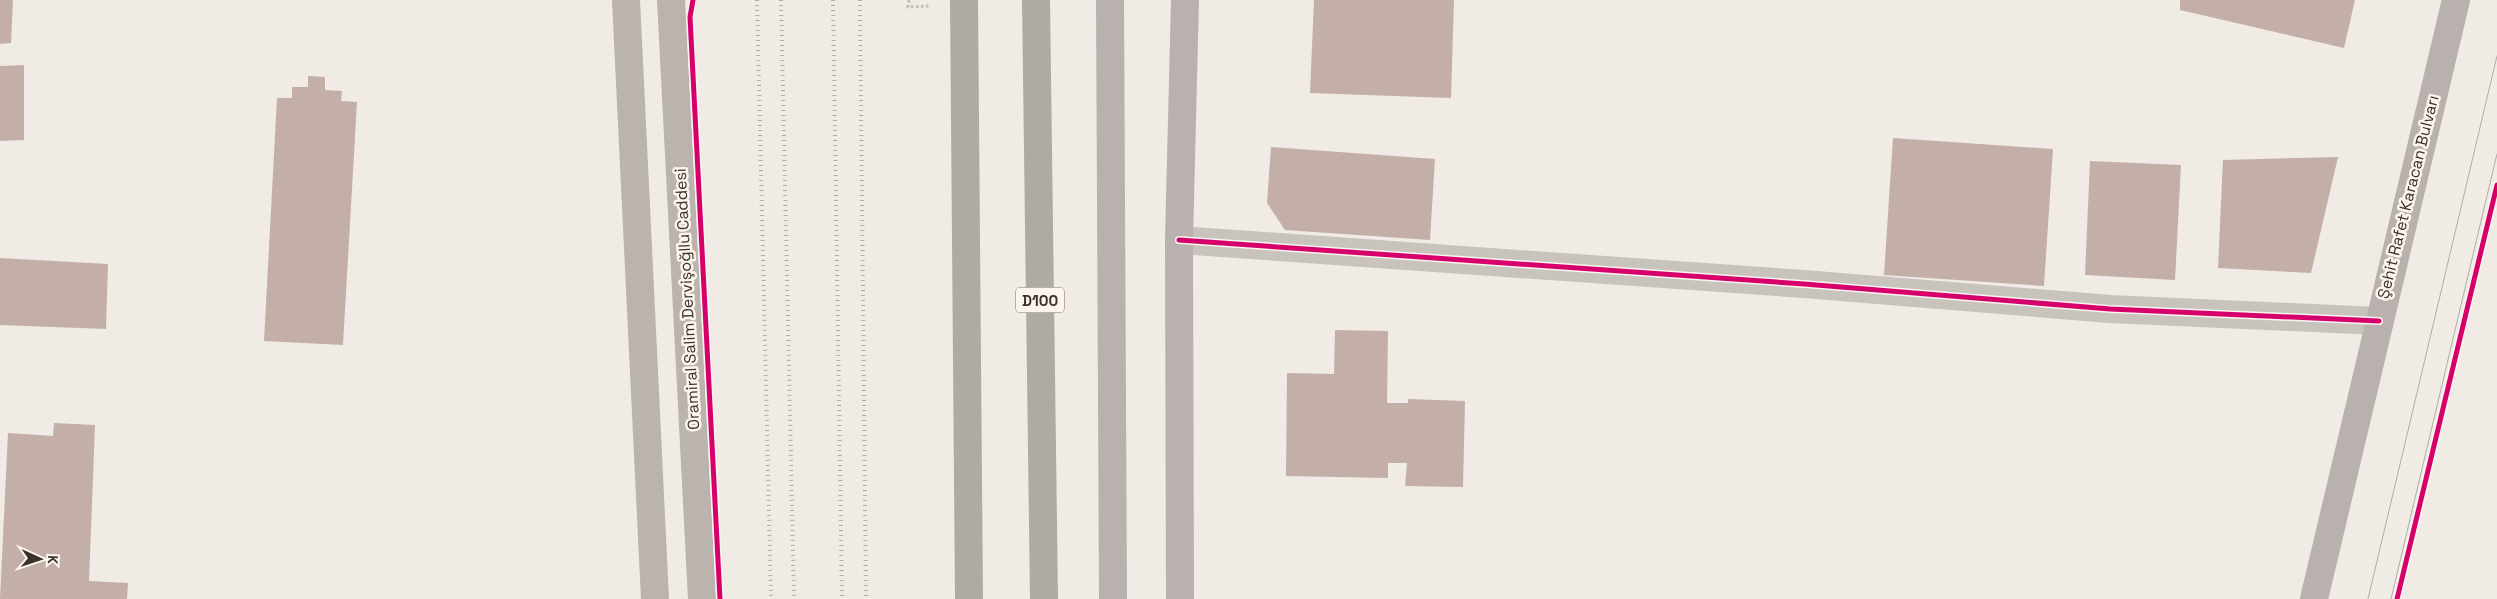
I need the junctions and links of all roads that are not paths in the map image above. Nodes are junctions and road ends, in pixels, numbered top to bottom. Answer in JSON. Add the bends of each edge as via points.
{"nodes":[{"id":1,"x":626,"y":0,"type":"edge"},
{"id":2,"x":671,"y":0,"type":"edge"},
{"id":3,"x":964,"y":0,"type":"edge"},
{"id":4,"x":1036,"y":0,"type":"edge"},
{"id":5,"x":1110,"y":0,"type":"edge"},
{"id":6,"x":1185,"y":0,"type":"edge"},
{"id":7,"x":2456,"y":0,"type":"edge"},
{"id":8,"x":1179,"y":240,"type":"junction"},
{"id":9,"x":2378,"y":321,"type":"junction"},
{"id":10,"x":655,"y":599,"type":"edge"},
{"id":11,"x":702,"y":599,"type":"edge"},
{"id":12,"x":969,"y":599,"type":"edge"},
{"id":13,"x":1044,"y":599,"type":"edge"},
{"id":14,"x":1113,"y":599,"type":"edge"},
{"id":15,"x":1180,"y":599,"type":"edge"},
{"id":16,"x":2314,"y":599,"type":"edge"}],
"edges":[{"from":1,"to":10,"type":"main road"},
{"from":2,"to":11,"type":"main road","name":"Oramiral Salim Dervişoğllu Caddesi"},
{"from":3,"to":12,"type":"highway"},
{"from":4,"to":13,"type":"highway","number":"D100"},
{"from":5,"to":14,"type":"main road"},
{"from":6,"to":8,"type":"main road"},
{"from":7,"to":9,"type":"main road","name":"Şehit Rafet Karacan Bulvarı"},
{"from":8,"to":9,"type":"street","via":[[1784,282],[2092,308]]},
{"from":8,"to":15,"type":"main road"},
{"from":9,"to":16,"type":"main road","name":"Şehit Rafet Karacan Bulvarı"}]}
